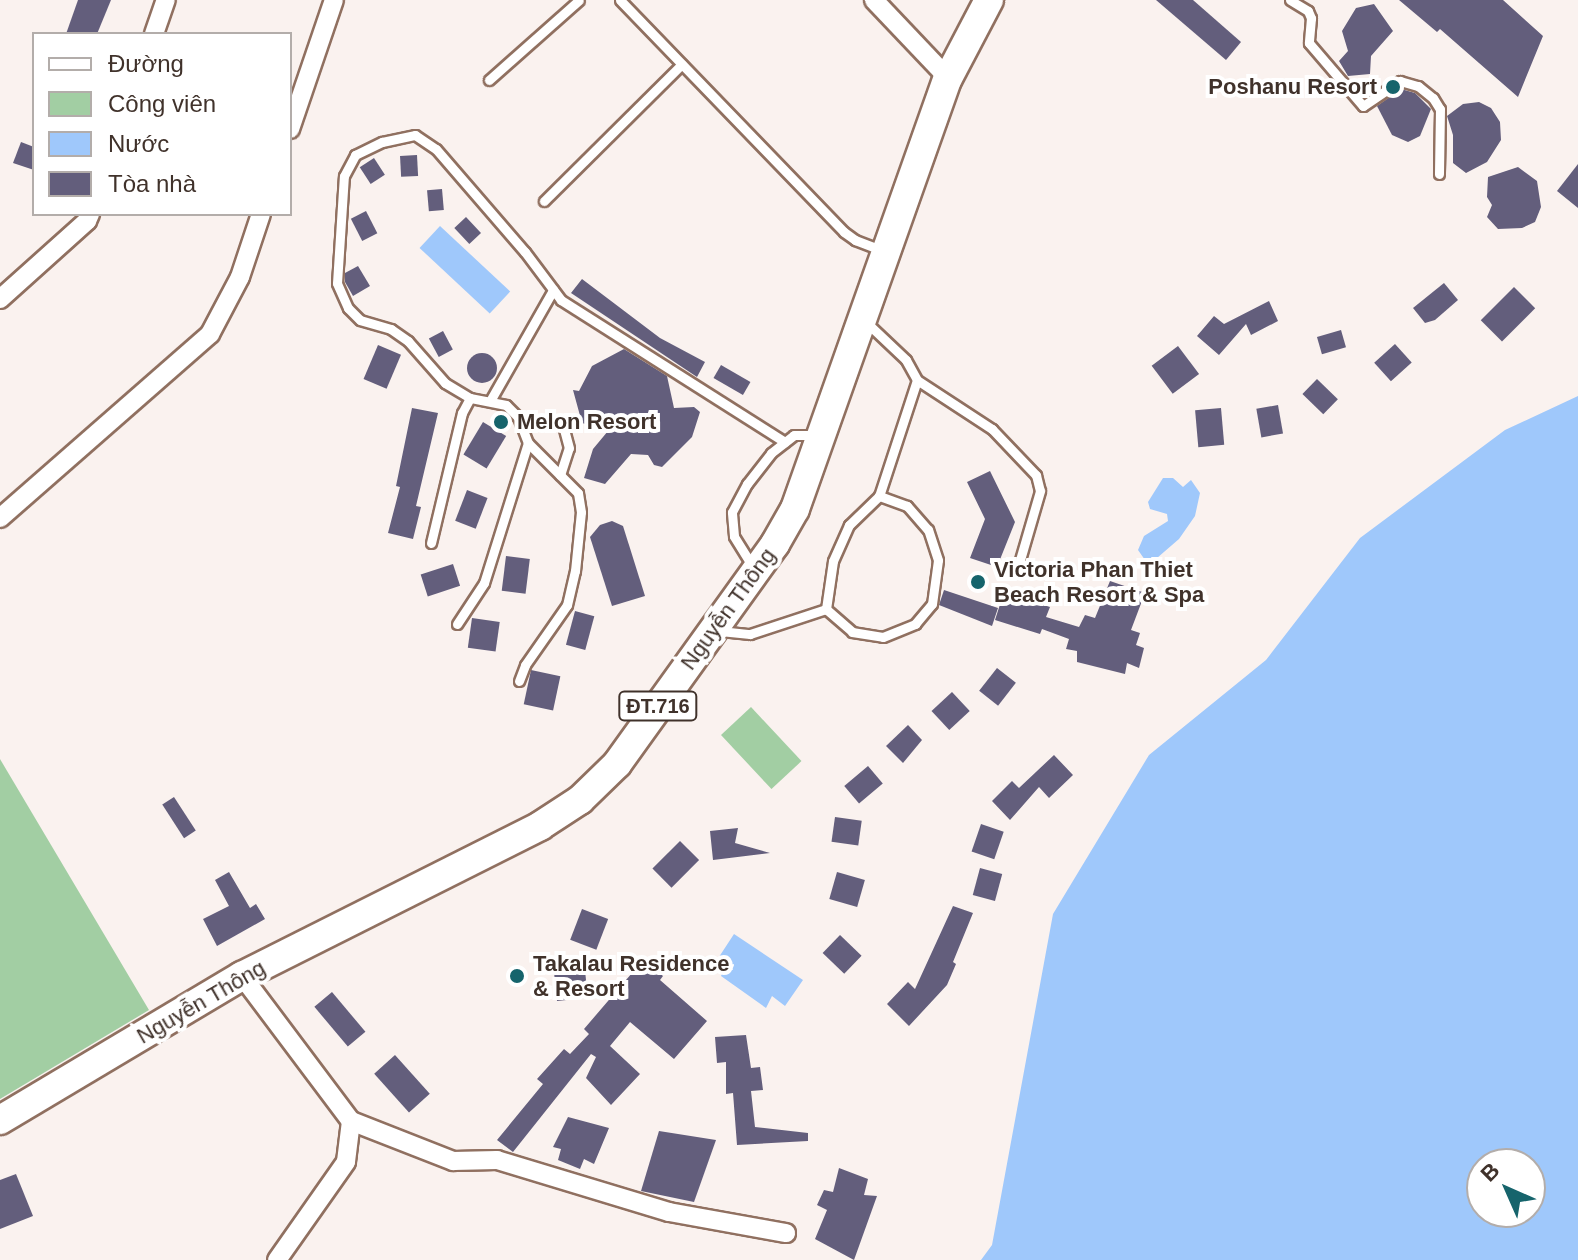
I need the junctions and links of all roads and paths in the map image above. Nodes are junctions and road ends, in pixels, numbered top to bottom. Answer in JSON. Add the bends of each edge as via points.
{"nodes":[{"id":1,"x":166,"y":0,"type":"edge"},
{"id":2,"x":334,"y":0,"type":"edge"},
{"id":3,"x":579,"y":0,"type":"edge"},
{"id":4,"x":620,"y":0,"type":"edge"},
{"id":5,"x":874,"y":0,"type":"edge"},
{"id":6,"x":989,"y":0,"type":"edge"},
{"id":7,"x":1290,"y":0,"type":"edge"},
{"id":8,"x":155,"y":32,"type":"edge"},
{"id":9,"x":682,"y":64,"type":"junction"},
{"id":10,"x":948,"y":78,"type":"junction"},
{"id":11,"x":489,"y":80,"type":"dead end"},
{"id":12,"x":292,"y":123,"type":"edge"},
{"id":13,"x":1439,"y":174,"type":"dead end"},
{"id":14,"x":544,"y":201,"type":"dead end"},
{"id":15,"x":89,"y":216,"type":"edge"},
{"id":16,"x":260,"y":216,"type":"edge"},
{"id":17,"x":888,"y":253,"type":"junction"},
{"id":18,"x":553,"y":290,"type":"junction"},
{"id":19,"x":0,"y":299,"type":"edge"},
{"id":20,"x":861,"y":318,"type":"junction"},
{"id":21,"x":917,"y":380,"type":"junction"},
{"id":22,"x":470,"y":398,"type":"junction"},
{"id":23,"x":490,"y":401,"type":"junction"},
{"id":24,"x":562,"y":422,"type":"dead end"},
{"id":25,"x":822,"y":435,"type":"junction"},
{"id":26,"x":785,"y":442,"type":"junction"},
{"id":27,"x":528,"y":443,"type":"junction"},
{"id":28,"x":560,"y":475,"type":"junction"},
{"id":29,"x":879,"y":496,"type":"junction"},
{"id":30,"x":0,"y":518,"type":"edge"},
{"id":31,"x":431,"y":543,"type":"dead end"},
{"id":32,"x":1017,"y":570,"type":"dead end"},
{"id":33,"x":755,"y":571,"type":"junction"},
{"id":34,"x":826,"y":609,"type":"junction"},
{"id":35,"x":457,"y":624,"type":"dead end"},
{"id":36,"x":712,"y":630,"type":"junction"},
{"id":37,"x":519,"y":681,"type":"dead end"},
{"id":38,"x":242,"y":976,"type":"junction"},
{"id":39,"x":2,"y":1117,"type":"edge"},
{"id":40,"x":351,"y":1121,"type":"junction"},
{"id":41,"x":786,"y":1233,"type":"dead end"},
{"id":42,"x":282,"y":1258,"type":"edge"}],
"edges":[{"from":1,"to":8,"type":"street"},
{"from":2,"to":12,"type":"street"},
{"from":3,"to":11,"type":"lane"},
{"from":4,"to":9,"type":"lane"},
{"from":5,"to":10,"type":"street"},
{"from":6,"to":10,"type":"main road","name":"Nguyễn Thông","number":"ĐT.716"},
{"from":7,"to":13,"type":"lane","via":[[1308,11],[1309,43],[1363,106],[1400,81],[1433,98],[1440,109]]},
{"from":9,"to":14,"type":"lane"},
{"from":9,"to":17,"type":"lane","via":[[844,232]]},
{"from":10,"to":17,"type":"main road","name":"Nguyễn Thông","number":"ĐT.716"},
{"from":15,"to":19,"type":"street"},
{"from":16,"to":30,"type":"street","via":[[240,277],[210,334]]},
{"from":17,"to":20,"type":"main road","name":"Nguyễn Thông","number":"ĐT.716"},
{"from":18,"to":22,"type":"lane","via":[[436,149],[415,135],[355,155],[344,176],[340,295],[360,320],[391,329],[445,383]]},
{"from":18,"to":23,"type":"lane"},
{"from":18,"to":26,"type":"lane"},
{"from":20,"to":21,"type":"lane","via":[[906,360]]},
{"from":20,"to":25,"type":"main road","name":"Nguyễn Thông","number":"ĐT.716"},
{"from":21,"to":29,"type":"lane"},
{"from":21,"to":32,"type":"lane","via":[[992,429],[1036,475],[1040,491]]},
{"from":22,"to":23,"type":"lane"},
{"from":22,"to":31,"type":"lane"},
{"from":23,"to":27,"type":"lane","via":[[506,405],[518,417]]},
{"from":24,"to":28,"type":"lane","via":[[569,448]]},
{"from":25,"to":26,"type":"lane","via":[[794,435]]},
{"from":25,"to":33,"type":"main road","name":"Nguyễn Thông","number":"ĐT.716","via":[[795,509]]},
{"from":26,"to":33,"type":"lane","via":[[747,484],[732,512],[734,536]]},
{"from":27,"to":28,"type":"lane"},
{"from":27,"to":35,"type":"lane","via":[[488,572]]},
{"from":28,"to":37,"type":"lane","via":[[578,493],[581,512],[575,571],[567,605]]},
{"from":29,"to":34,"type":"lane","via":[[849,525],[833,561]]},
{"from":29,"to":34,"type":"lane","via":[[907,506],[928,530],[938,560],[932,604],[915,624],[883,637],[852,632]]},
{"from":33,"to":36,"type":"main road","name":"Nguyễn Thông","number":"ĐT.716"},
{"from":34,"to":36,"type":"lane","via":[[750,634]]},
{"from":36,"to":38,"type":"main road","name":"Nguyễn Thông","number":"ĐT.716","via":[[617,764],[580,800],[540,826]]},
{"from":38,"to":39,"type":"main road","name":"Nguyễn Thông","number":"ĐT.716"},
{"from":38,"to":40,"type":"street"},
{"from":40,"to":41,"type":"street","via":[[453,1161],[497,1160],[669,1212]]},
{"from":40,"to":42,"type":"street","via":[[346,1162]]}]}
